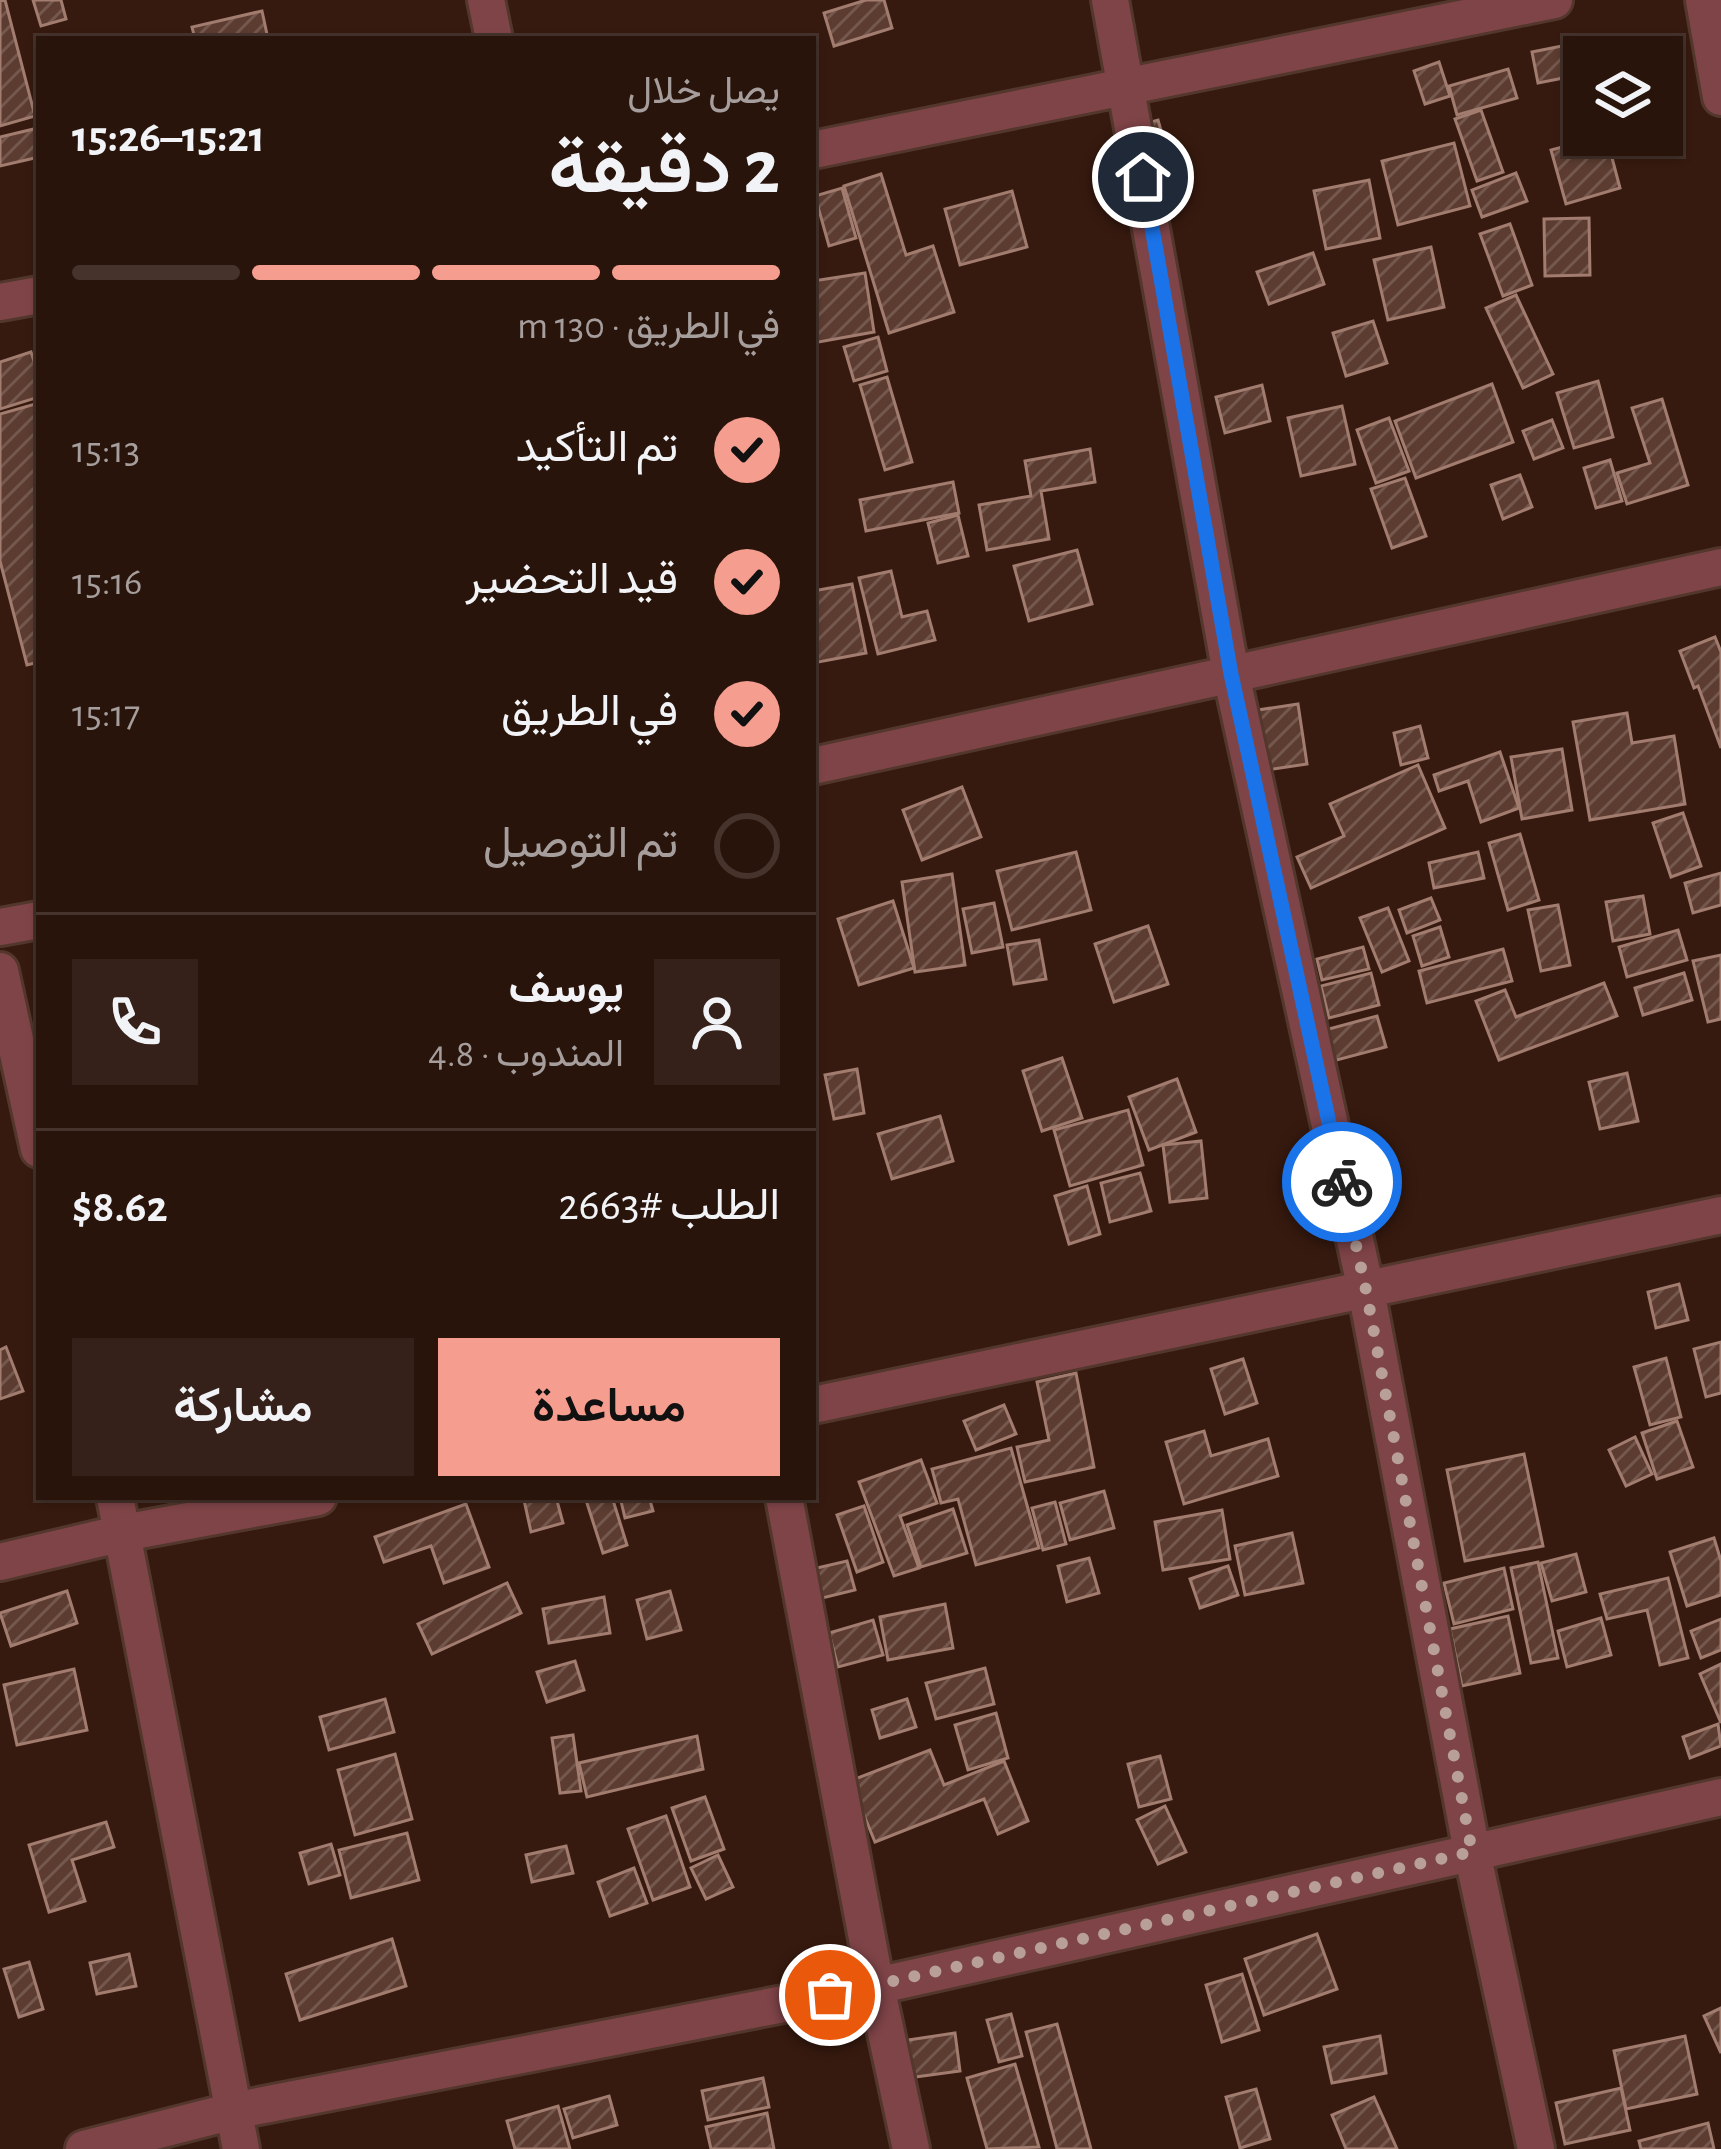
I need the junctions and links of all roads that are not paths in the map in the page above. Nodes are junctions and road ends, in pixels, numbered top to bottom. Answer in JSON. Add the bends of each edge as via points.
{"nodes":[{"id":1,"x":486,"y":0,"type":"edge"},
{"id":2,"x":1109,"y":0,"type":"edge"},
{"id":3,"x":1554,"y":0,"type":"edge"},
{"id":4,"x":1704,"y":0,"type":"edge"},
{"id":5,"x":493,"y":36,"type":"edge"},
{"id":6,"x":1127,"y":86,"type":"junction"},
{"id":7,"x":1721,"y":97,"type":"edge"},
{"id":8,"x":816,"y":149,"type":"edge"},
{"id":9,"x":36,"y":296,"type":"edge"},
{"id":10,"x":0,"y":302,"type":"edge"},
{"id":11,"x":1721,"y":567,"type":"edge"},
{"id":12,"x":1231,"y":674,"type":"junction"},
{"id":13,"x":816,"y":765,"type":"edge"},
{"id":14,"x":36,"y":921,"type":"edge"},
{"id":15,"x":0,"y":927,"type":"edge"},
{"id":16,"x":0,"y":971,"type":"edge"},
{"id":17,"x":36,"y":1135,"type":"edge"},
{"id":18,"x":1721,"y":1216,"type":"edge"},
{"id":19,"x":1366,"y":1290,"type":"junction"},
{"id":20,"x":816,"y":1405,"type":"edge"},
{"id":21,"x":285,"y":1500,"type":"edge"},
{"id":22,"x":785,"y":1500,"type":"edge"},
{"id":23,"x":119,"y":1515,"type":"edge"},
{"id":24,"x":0,"y":1562,"type":"edge"},
{"id":25,"x":1721,"y":1797,"type":"edge"},
{"id":26,"x":1472,"y":1852,"type":"junction"},
{"id":27,"x":876,"y":1986,"type":"junction"},
{"id":28,"x":232,"y":2111,"type":"junction"},
{"id":29,"x":84,"y":2149,"type":"edge"},
{"id":30,"x":241,"y":2149,"type":"edge"},
{"id":31,"x":911,"y":2149,"type":"edge"},
{"id":32,"x":1536,"y":2149,"type":"edge"}],
"edges":[{"from":1,"to":5,"type":"street"},
{"from":2,"to":6,"type":"street"},
{"from":3,"to":6,"type":"street"},
{"from":4,"to":7,"type":"street"},
{"from":6,"to":8,"type":"street"},
{"from":6,"to":12,"type":"street"},
{"from":9,"to":10,"type":"street"},
{"from":11,"to":12,"type":"street"},
{"from":12,"to":13,"type":"street"},
{"from":12,"to":19,"type":"street"},
{"from":14,"to":15,"type":"street"},
{"from":16,"to":17,"type":"street"},
{"from":18,"to":19,"type":"street"},
{"from":19,"to":20,"type":"street"},
{"from":19,"to":26,"type":"street"},
{"from":21,"to":23,"type":"street"},
{"from":22,"to":27,"type":"street"},
{"from":23,"to":24,"type":"street"},
{"from":23,"to":28,"type":"street"},
{"from":25,"to":26,"type":"street"},
{"from":26,"to":27,"type":"street"},
{"from":26,"to":32,"type":"street"},
{"from":27,"to":28,"type":"street"},
{"from":27,"to":31,"type":"street"},
{"from":28,"to":29,"type":"street"},
{"from":28,"to":30,"type":"street"}]}
